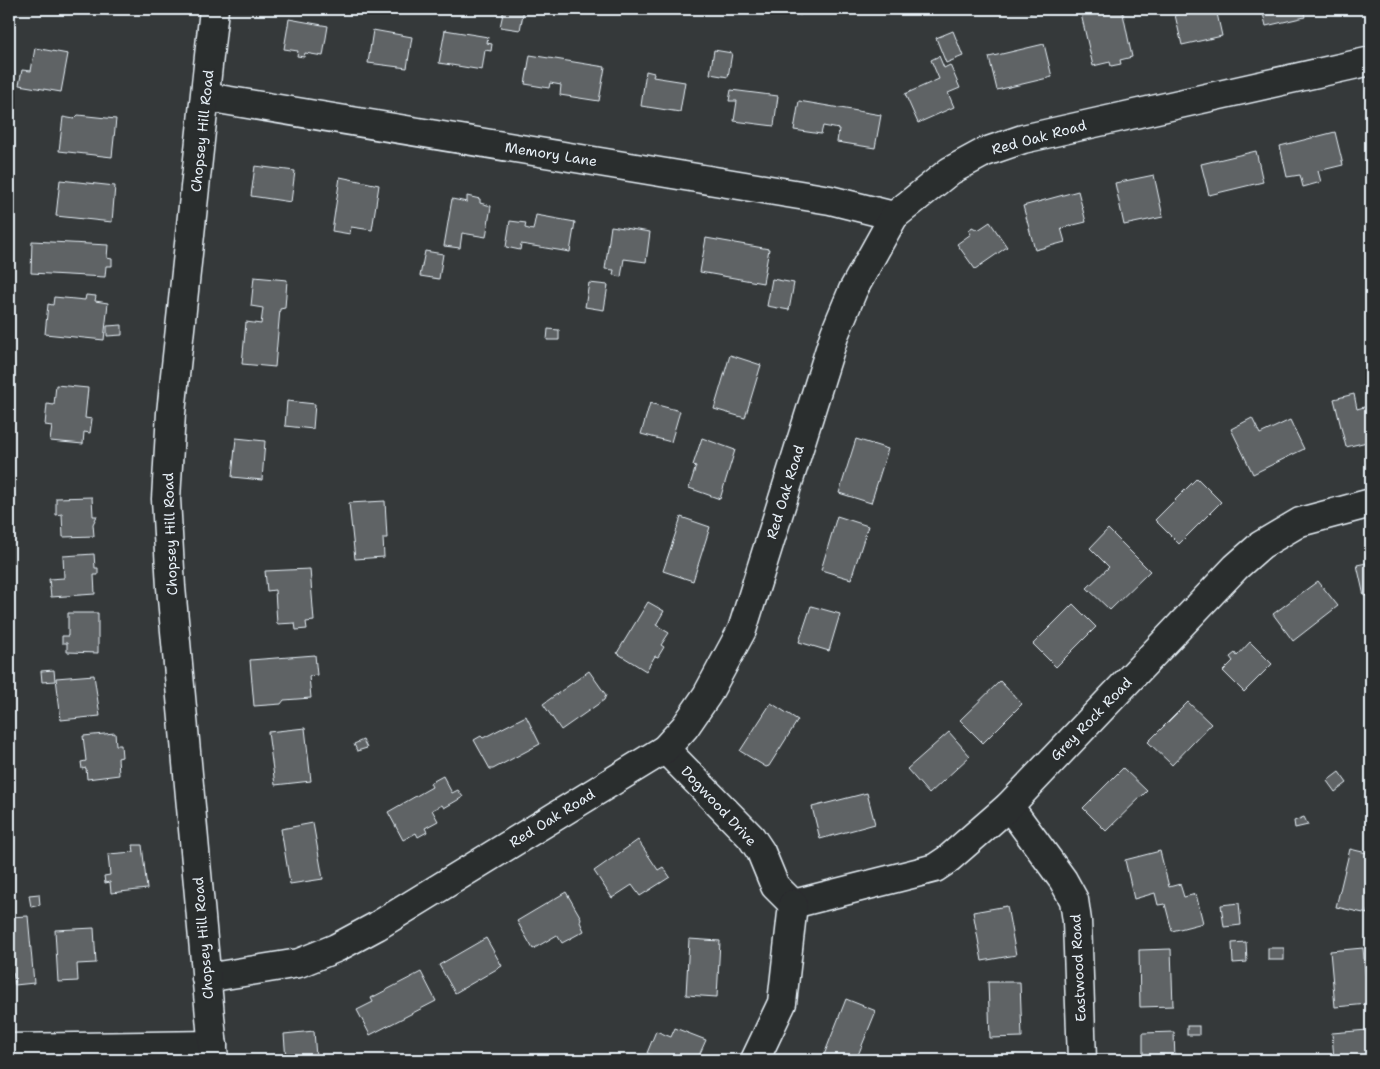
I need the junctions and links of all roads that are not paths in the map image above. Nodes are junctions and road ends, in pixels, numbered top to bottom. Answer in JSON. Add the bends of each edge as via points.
{"nodes":[{"id":1,"x":214,"y":9,"type":"edge"},
{"id":2,"x":1371,"y":61,"type":"edge"},
{"id":3,"x":206,"y":98,"type":"junction"},
{"id":4,"x":894,"y":216,"type":"junction"},
{"id":5,"x":1371,"y":503,"type":"edge"},
{"id":6,"x":665,"y":749,"type":"junction"},
{"id":7,"x":1009,"y":806,"type":"junction"},
{"id":8,"x":793,"y":904,"type":"junction"},
{"id":9,"x":206,"y":978,"type":"junction"},
{"id":10,"x":9,"y":1048,"type":"edge"},
{"id":11,"x":213,"y":1052,"type":"edge"},
{"id":12,"x":755,"y":1060,"type":"edge"},
{"id":13,"x":1082,"y":1060,"type":"edge"}],
"edges":[{"from":1,"to":3,"type":"street","name":"Chopsey Hill Road"},
{"from":2,"to":4,"type":"street","name":"Red Oak Road","via":[[1023,139],[984,152],[950,171]]},
{"from":3,"to":4,"type":"street","name":"Memory Lane","via":[[830,200]]},
{"from":3,"to":9,"type":"street","name":"Chopsey Hill Road","via":[[171,413],[166,499]]},
{"from":4,"to":6,"type":"street","name":"Red Oak Road","via":[[857,283],[835,333],[742,630],[707,695]]},
{"from":5,"to":7,"type":"street","name":"Grey Rock Road","via":[[1300,522],[1261,545]]},
{"from":6,"to":8,"type":"street","name":"Dogwood Drive","via":[[750,837],[761,852],[775,886]]},
{"from":6,"to":9,"type":"street","name":"Red Oak Road","via":[[336,948],[299,962]]},
{"from":7,"to":8,"type":"street","name":"Grey Rock Road","via":[[935,868]]},
{"from":7,"to":13,"type":"street","name":"Eastwood Road","via":[[1074,900]]},
{"from":8,"to":12,"type":"street","via":[[782,1003]]},
{"from":9,"to":11,"type":"street","name":"Chopsey Hill Road"},
{"from":10,"to":11,"type":"street"}]}
